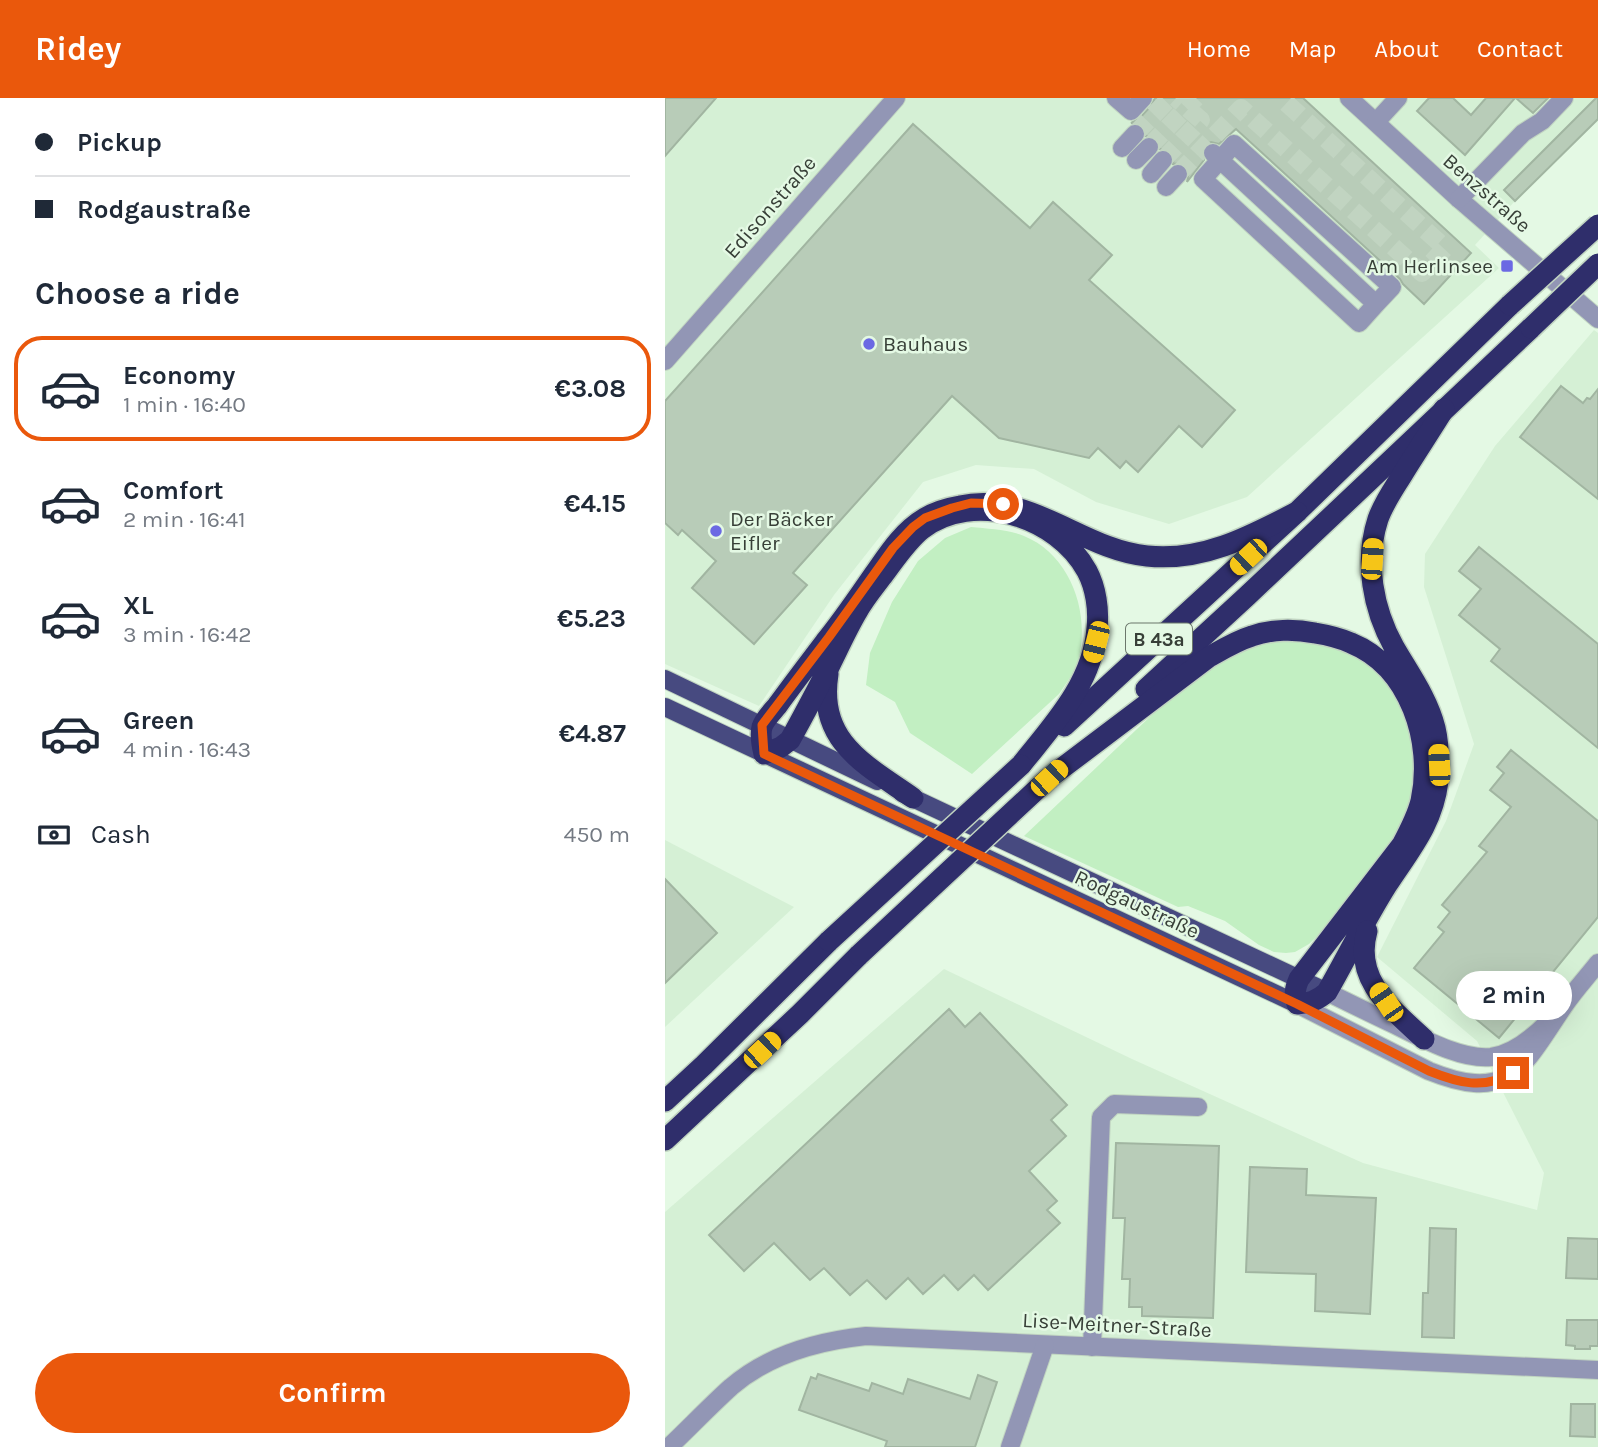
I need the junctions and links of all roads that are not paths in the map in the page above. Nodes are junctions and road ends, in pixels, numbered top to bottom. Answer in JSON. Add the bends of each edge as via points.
{"nodes":[{"id":1,"x":895,"y":98,"type":"edge"},
{"id":2,"x":1116,"y":98,"type":"edge"},
{"id":3,"x":1143,"y":98,"type":"edge"},
{"id":4,"x":1398,"y":98,"type":"edge"},
{"id":5,"x":1564,"y":98,"type":"edge"},
{"id":6,"x":1352,"y":99,"type":"edge"},
{"id":7,"x":1376,"y":122,"type":"junction"},
{"id":8,"x":1142,"y":141,"type":"tunnel mouth"},
{"id":9,"x":1129,"y":154,"type":"dead end"},
{"id":10,"x":1163,"y":160,"type":"tunnel mouth"},
{"id":11,"x":1151,"y":174,"type":"dead end"},
{"id":12,"x":1459,"y":199,"type":"junction"},
{"id":13,"x":1598,"y":225,"type":"edge"},
{"id":14,"x":1598,"y":264,"type":"edge"},
{"id":15,"x":1376,"y":304,"type":"joint"},
{"id":16,"x":1598,"y":319,"type":"edge"},
{"id":17,"x":672,"y":346,"type":"edge"},
{"id":18,"x":665,"y":361,"type":"edge"},
{"id":19,"x":1444,"y":409,"type":"junction"},
{"id":20,"x":1297,"y":512,"type":"junction"},
{"id":21,"x":829,"y":666,"type":"junction"},
{"id":22,"x":665,"y":679,"type":"edge"},
{"id":23,"x":665,"y":707,"type":"edge"},
{"id":24,"x":762,"y":725,"type":"junction"},
{"id":25,"x":790,"y":740,"type":"junction"},
{"id":26,"x":764,"y":754,"type":"junction"},
{"id":27,"x":1021,"y":765,"type":"junction"},
{"id":28,"x":1049,"y":778,"type":"junction"},
{"id":29,"x":913,"y":798,"type":"junction"},
{"id":30,"x":1374,"y":908,"type":"junction"},
{"id":31,"x":1596,"y":969,"type":"edge"},
{"id":32,"x":1299,"y":979,"type":"junction"},
{"id":33,"x":1327,"y":992,"type":"junction"},
{"id":34,"x":1297,"y":1004,"type":"junction"},
{"id":35,"x":1565,"y":1004,"type":"junction"},
{"id":36,"x":1424,"y":1039,"type":"junction"},
{"id":37,"x":665,"y":1101,"type":"edge"},
{"id":38,"x":1198,"y":1107,"type":"dead end"},
{"id":39,"x":665,"y":1140,"type":"edge"},
{"id":40,"x":1045,"y":1345,"type":"junction"},
{"id":41,"x":1092,"y":1347,"type":"junction"},
{"id":42,"x":1598,"y":1370,"type":"edge"},
{"id":43,"x":669,"y":1447,"type":"edge"},
{"id":44,"x":1010,"y":1447,"type":"edge"}],
"edges":[{"from":1,"to":17,"type":"street","name":"Edisonstraße"},
{"from":2,"to":3,"type":"street","via":[[1131,111]]},
{"from":4,"to":7,"type":"street"},
{"from":5,"to":12,"type":"street"},
{"from":6,"to":7,"type":"street","name":"Benzstraße"},
{"from":7,"to":12,"type":"street","name":"Benzstraße"},
{"from":8,"to":9,"type":"street"},
{"from":10,"to":11,"type":"street"},
{"from":12,"to":16,"type":"street","name":"Benzstraße"},
{"from":13,"to":20,"type":"highway","number":"B 43a","bridge":true},
{"from":14,"to":19,"type":"highway","number":"B 43a","bridge":true},
{"from":15,"to":15,"type":"street","via":[[1359,323],[1261,233],[1203,179],[1216,157]]},
{"from":17,"to":18,"type":"street","name":"Edisonstraße"},
{"from":19,"to":28,"type":"highway","number":"B 43a"},
{"from":19,"to":30,"type":"highway","via":[[1389,496],[1374,538],[1372,573],[1377,607],[1426,704],[1435,727],[1439,765],[1426,822]]},
{"from":20,"to":24,"type":"highway","via":[[1210,552],[1166,557],[1109,548],[1003,504],[971,503],[935,513],[893,548]]},
{"from":20,"to":27,"type":"highway","number":"B 43a"},
{"from":21,"to":25,"type":"highway"},
{"from":21,"to":27,"type":"highway","via":[[857,611],[920,530],[949,515],[980,510],[1011,514],[1041,526],[1065,543],[1088,572],[1096,599],[1097,627],[1092,656],[1070,704]]},
{"from":21,"to":29,"type":"highway","via":[[826,687],[832,727],[863,763]]},
{"from":22,"to":24,"type":"main road","name":"Rodgaustraße"},
{"from":23,"to":26,"type":"main road","name":"Rodgaustraße"},
{"from":24,"to":25,"type":"main road","name":"Rodgaustraße"},
{"from":24,"to":26,"type":"highway"},
{"from":25,"to":26,"type":"highway"},
{"from":25,"to":29,"type":"main road","name":"Rodgaustraße"},
{"from":26,"to":34,"type":"main road","name":"Rodgaustraße"},
{"from":27,"to":37,"type":"highway","number":"B 43a","bridge":true,"via":[[829,941]]},
{"from":28,"to":32,"type":"highway","via":[[1209,657],[1254,635],[1280,631],[1328,635],[1353,643],[1382,663],[1408,696],[1421,730],[1425,768],[1420,802],[1402,845]]},
{"from":28,"to":39,"type":"highway","number":"B 43a","bridge":true},
{"from":29,"to":32,"type":"main road","name":"Rodgaustraße"},
{"from":30,"to":33,"type":"highway"},
{"from":30,"to":36,"type":"highway","via":[[1364,945],[1369,977],[1386,1002]]},
{"from":31,"to":35,"type":"street","name":"Rodgaustraße"},
{"from":32,"to":33,"type":"main road","name":"Rodgaustraße"},
{"from":32,"to":34,"type":"highway","via":[[1294,996]]},
{"from":33,"to":34,"type":"highway","via":[[1310,1003]]},
{"from":33,"to":36,"type":"street","name":"Rodgaustraße"},
{"from":34,"to":35,"type":"street","name":"Rodgaustraße","via":[[1429,1071],[1473,1083],[1495,1082],[1527,1061]]},
{"from":35,"to":36,"type":"street","name":"Rodgaustraße","via":[[1533,1036],[1502,1055],[1472,1056]]},
{"from":38,"to":41,"type":"street","via":[[1114,1104],[1101,1117]]},
{"from":40,"to":41,"type":"street","name":"Lise-Meitner-Straße"},
{"from":40,"to":43,"type":"street","name":"Lise-Meitner-Straße","via":[[866,1336],[810,1346],[758,1368],[733,1385]]},
{"from":40,"to":44,"type":"street"},
{"from":41,"to":42,"type":"street","name":"Lise-Meitner-Straße"}]}
